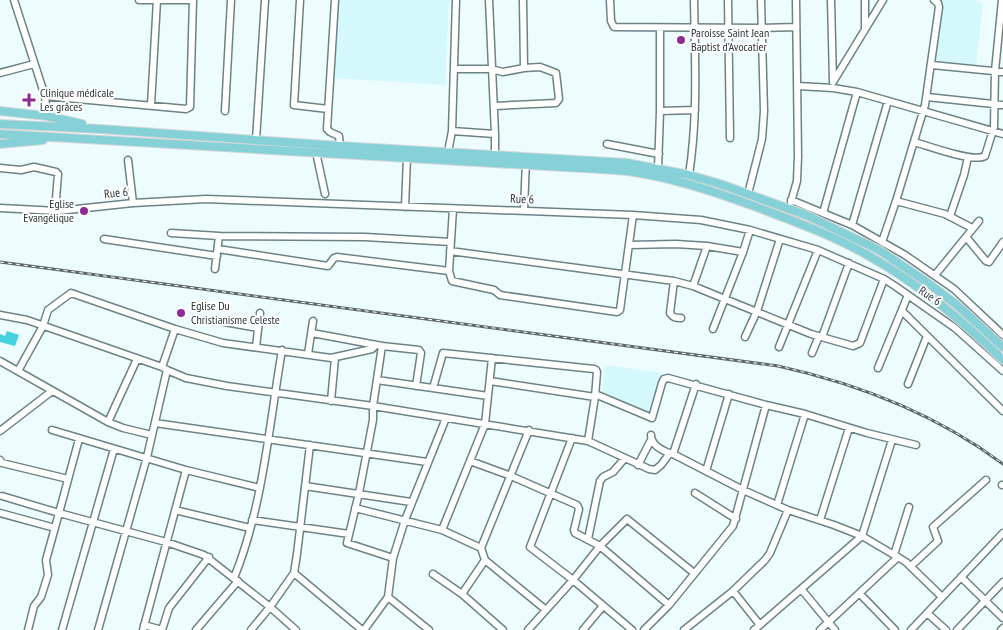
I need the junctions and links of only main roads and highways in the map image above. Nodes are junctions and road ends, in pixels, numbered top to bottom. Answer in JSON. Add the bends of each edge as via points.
{"nodes":[{"id":1,"x":0,"y":111,"type":"edge"},
{"id":2,"x":0,"y":124,"type":"edge"},
{"id":3,"x":100,"y":129,"type":"junction"},
{"id":4,"x":0,"y":134,"type":"edge"},
{"id":5,"x":73,"y":138,"type":"junction"},
{"id":6,"x":0,"y":144,"type":"edge"},
{"id":7,"x":526,"y":161,"type":"junction"},
{"id":8,"x":1003,"y":346,"type":"edge"},
{"id":9,"x":1003,"y":360,"type":"edge"}],
"edges":[{"from":1,"to":3,"type":"main road","via":[[47,116]]},
{"from":2,"to":3,"type":"main road"},
{"from":3,"to":7,"type":"main road","via":[[495,155]]},
{"from":4,"to":5,"type":"main road"},
{"from":5,"to":6,"type":"main road"},
{"from":5,"to":7,"type":"main road","via":[[407,158]]},
{"from":7,"to":8,"type":"main road","via":[[627,163],[658,168],[789,208],[879,250],[958,306]]},
{"from":7,"to":9,"type":"main road","via":[[658,177],[718,193],[800,223],[859,250],[896,272],[942,305]]}]}
